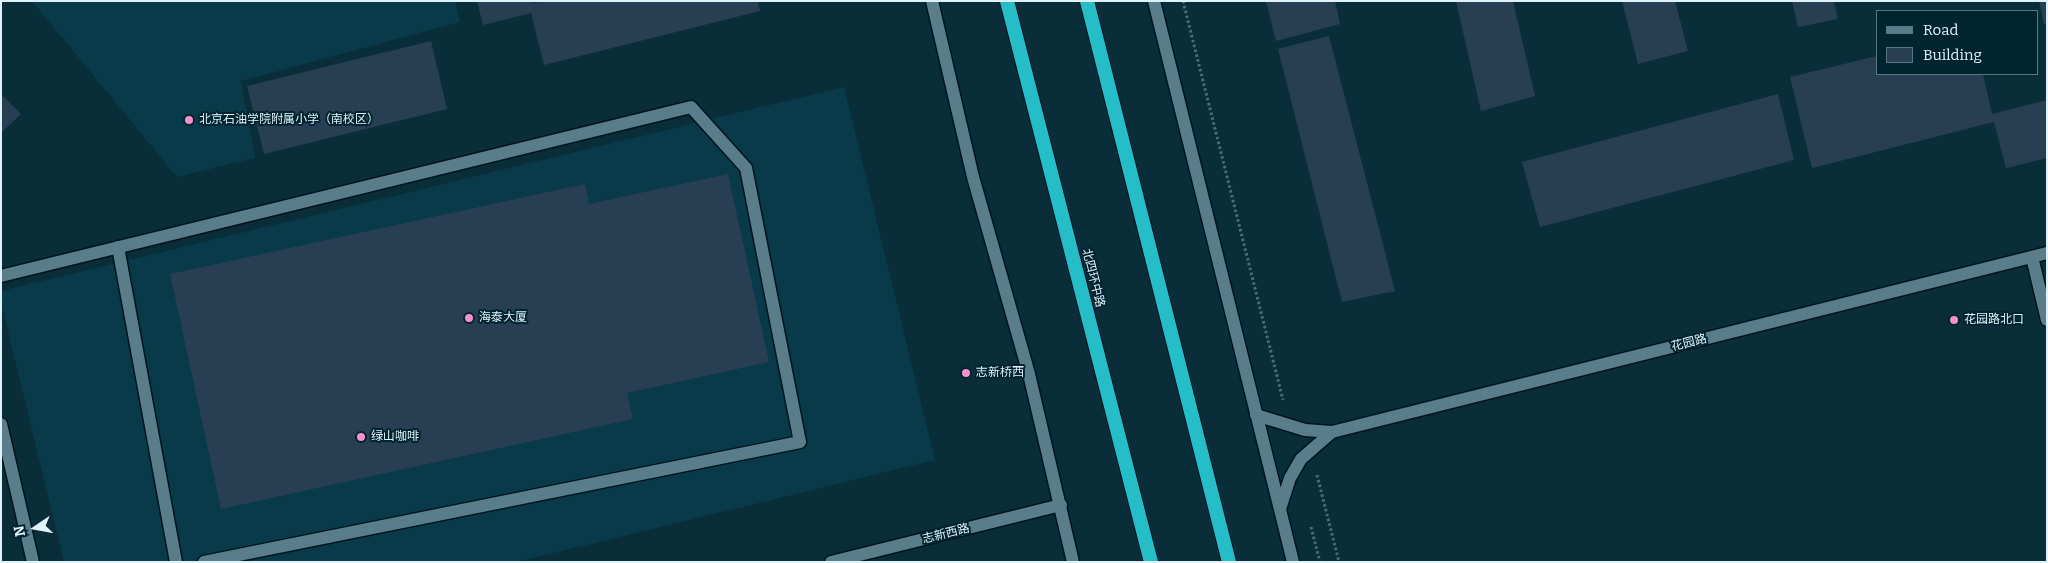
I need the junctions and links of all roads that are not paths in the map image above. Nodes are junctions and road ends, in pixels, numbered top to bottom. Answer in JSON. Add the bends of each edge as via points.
{"nodes":[{"id":1,"x":932,"y":1,"type":"edge"},
{"id":2,"x":1007,"y":1,"type":"edge"},
{"id":3,"x":1087,"y":1,"type":"edge"},
{"id":4,"x":1154,"y":1,"type":"edge"},
{"id":5,"x":118,"y":248,"type":"junction"},
{"id":6,"x":2047,"y":253,"type":"edge"},
{"id":7,"x":2032,"y":257,"type":"junction"},
{"id":8,"x":1,"y":276,"type":"edge"},
{"id":9,"x":2047,"y":320,"type":"edge"},
{"id":10,"x":1256,"y":415,"type":"junction"},
{"id":11,"x":1,"y":424,"type":"edge"},
{"id":12,"x":1332,"y":432,"type":"junction"},
{"id":13,"x":1061,"y":505,"type":"junction"},
{"id":14,"x":1280,"y":509,"type":"junction"},
{"id":15,"x":32,"y":562,"type":"edge"},
{"id":16,"x":176,"y":562,"type":"edge"},
{"id":17,"x":204,"y":562,"type":"edge"},
{"id":18,"x":831,"y":562,"type":"edge"},
{"id":19,"x":1073,"y":562,"type":"edge"},
{"id":20,"x":1151,"y":562,"type":"edge"},
{"id":21,"x":1229,"y":562,"type":"edge"},
{"id":22,"x":1293,"y":562,"type":"edge"}],
"edges":[{"from":1,"to":13,"type":"street","via":[[973,177],[1029,374]]},
{"from":2,"to":20,"type":"highway","name":"北四环中路"},
{"from":3,"to":21,"type":"highway"},
{"from":4,"to":10,"type":"street"},
{"from":5,"to":8,"type":"street"},
{"from":5,"to":16,"type":"street"},
{"from":5,"to":17,"type":"street","via":[[691,107],[746,168],[800,442]]},
{"from":6,"to":7,"type":"street","name":"花园路"},
{"from":7,"to":9,"type":"street"},
{"from":7,"to":12,"type":"street","name":"花园路"},
{"from":10,"to":12,"type":"street","via":[[1305,430]]},
{"from":10,"to":14,"type":"street"},
{"from":11,"to":15,"type":"street"},
{"from":12,"to":14,"type":"street","via":[[1302,459],[1290,478]]},
{"from":13,"to":18,"type":"street","name":"志新西路"},
{"from":13,"to":19,"type":"street"},
{"from":14,"to":22,"type":"street"}]}
